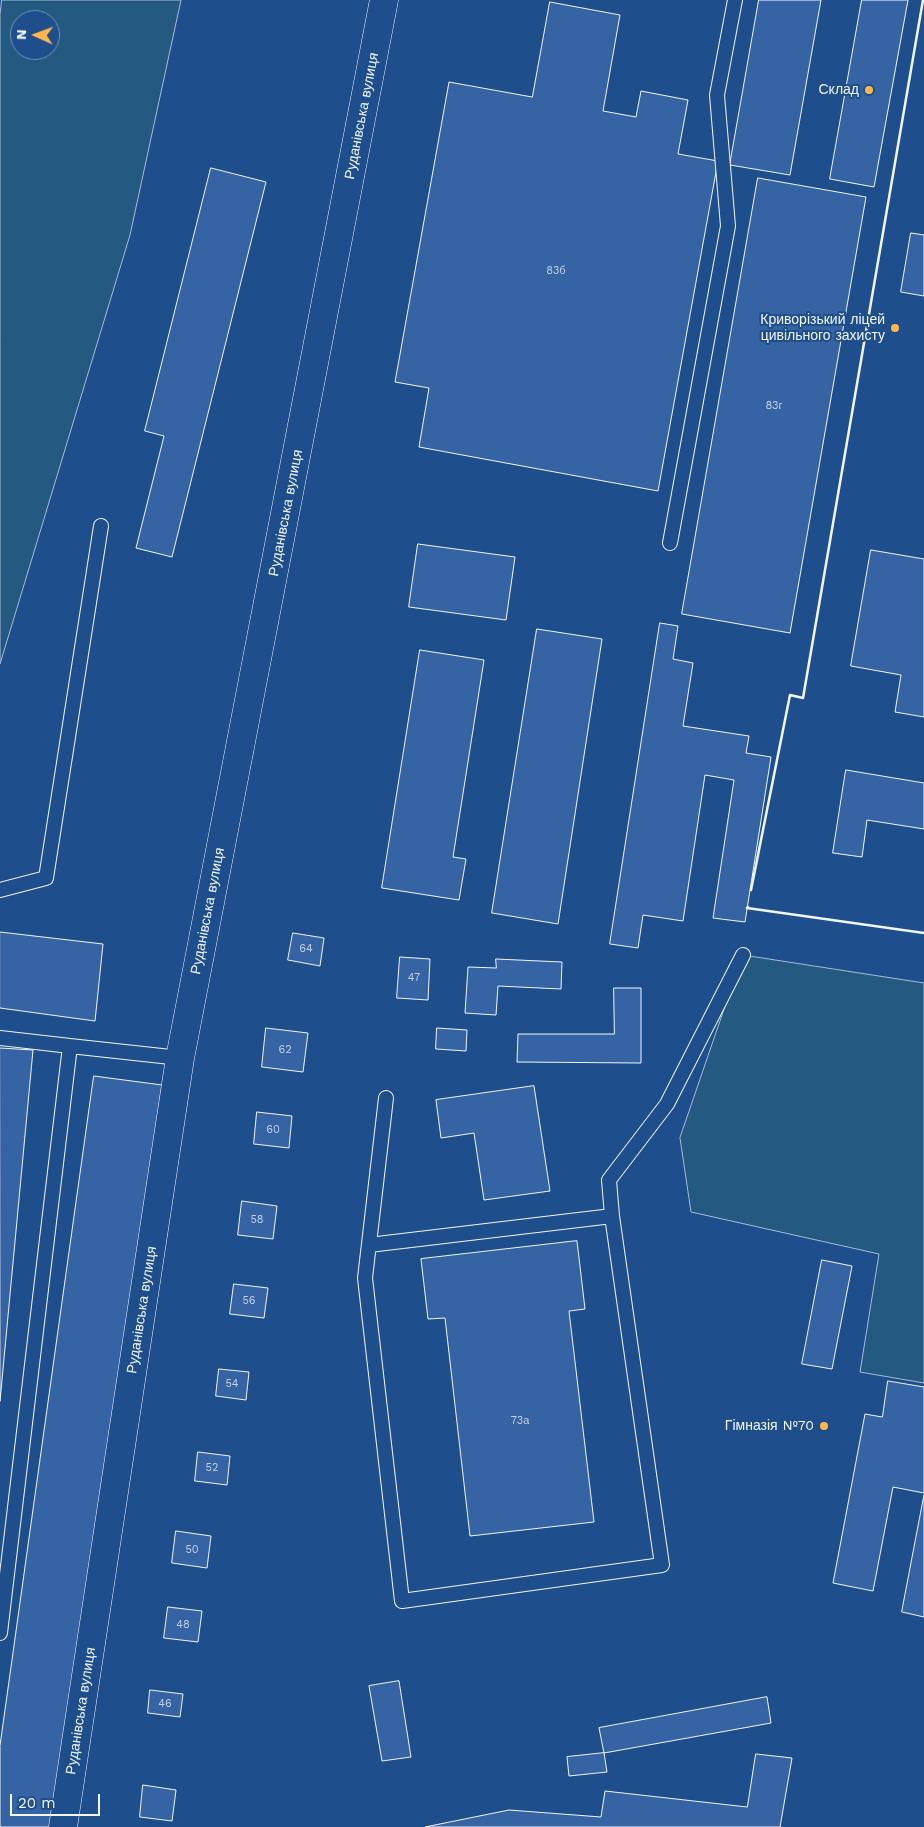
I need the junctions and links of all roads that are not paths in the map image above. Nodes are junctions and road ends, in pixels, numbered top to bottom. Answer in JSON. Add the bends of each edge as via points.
{"nodes":[{"id":1,"x":384,"y":0,"type":"edge"},
{"id":2,"x":735,"y":0,"type":"edge"},
{"id":3,"x":101,"y":526,"type":"dead end"},
{"id":4,"x":670,"y":543,"type":"dead end"},
{"id":5,"x":0,"y":890,"type":"edge"},
{"id":6,"x":743,"y":955,"type":"dead end"},
{"id":7,"x":0,"y":1038,"type":"edge"},
{"id":8,"x":70,"y":1046,"type":"junction"},
{"id":9,"x":180,"y":1058,"type":"junction"},
{"id":10,"x":386,"y":1098,"type":"dead end"},
{"id":11,"x":612,"y":1216,"type":"junction"},
{"id":12,"x":369,"y":1245,"type":"junction"},
{"id":13,"x":0,"y":1633,"type":"edge"},
{"id":14,"x":63,"y":1827,"type":"edge"}],
"edges":[{"from":1,"to":9,"type":"street","name":"Руданівська вулиця"},
{"from":2,"to":4,"type":"lane","via":[[717,95],[728,226]]},
{"from":3,"to":5,"type":"lane","via":[[46,878]]},
{"from":6,"to":11,"type":"lane","via":[[667,1104],[608,1180]]},
{"from":7,"to":8,"type":"lane"},
{"from":8,"to":9,"type":"lane"},
{"from":8,"to":13,"type":"lane"},
{"from":9,"to":14,"type":"street","name":"Руданівська вулиця"},
{"from":10,"to":12,"type":"lane"},
{"from":11,"to":12,"type":"lane"},
{"from":11,"to":12,"type":"lane","via":[[662,1565],[402,1601],[365,1278]]}]}
